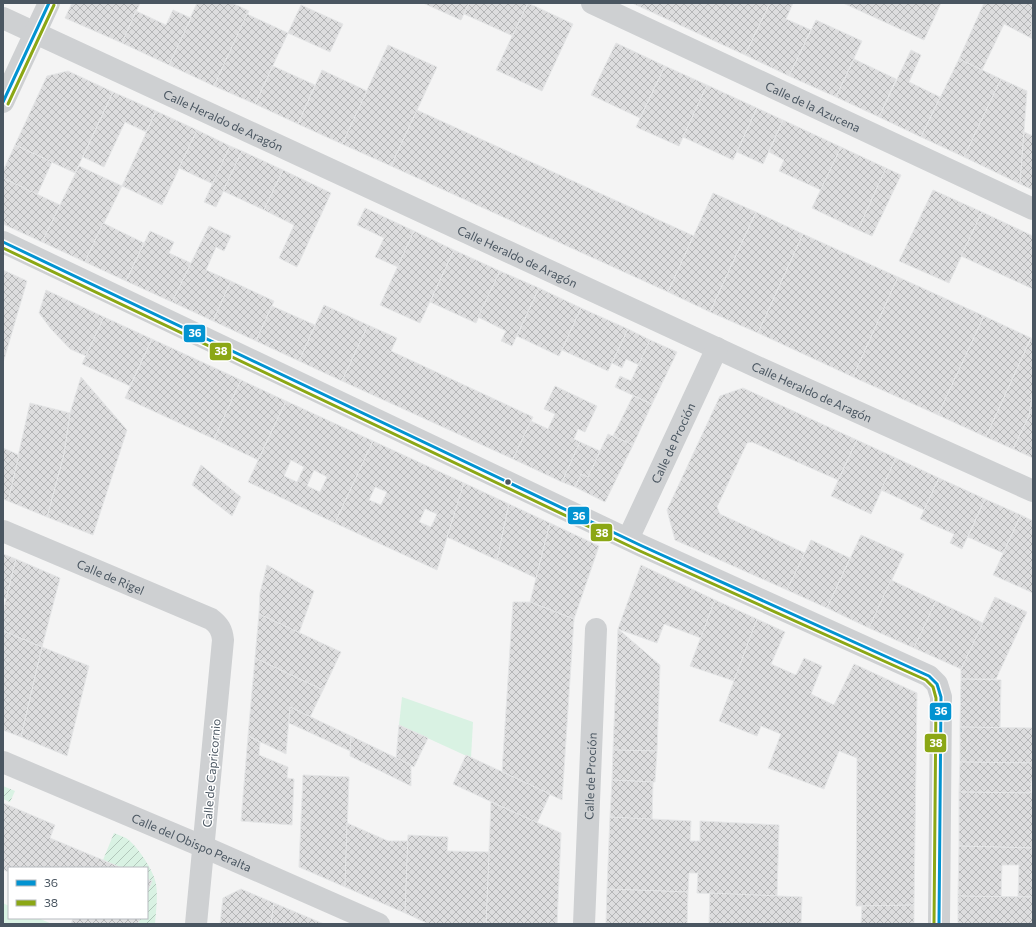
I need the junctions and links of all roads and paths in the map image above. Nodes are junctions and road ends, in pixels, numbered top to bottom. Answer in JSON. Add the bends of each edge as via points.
{"nodes":[{"id":1,"x":49,"y":3,"type":"edge"},
{"id":2,"x":592,"y":3,"type":"edge"},
{"id":3,"x":3,"y":18,"type":"edge"},
{"id":4,"x":35,"y":33,"type":"junction"},
{"id":5,"x":3,"y":102,"type":"edge"},
{"id":6,"x":1033,"y":209,"type":"edge"},
{"id":7,"x":3,"y":242,"type":"edge"},
{"id":8,"x":717,"y":348,"type":"junction"},
{"id":9,"x":1033,"y":491,"type":"edge"},
{"id":10,"x":3,"y":531,"type":"edge"},
{"id":11,"x":628,"y":539,"type":"junction"},
{"id":12,"x":218,"y":624,"type":"joint"},
{"id":13,"x":596,"y":629,"type":"dead end"},
{"id":14,"x":3,"y":762,"type":"edge"},
{"id":15,"x":204,"y":847,"type":"junction"},
{"id":16,"x":196,"y":924,"type":"edge"},
{"id":17,"x":379,"y":924,"type":"edge"},
{"id":18,"x":584,"y":924,"type":"edge"},
{"id":19,"x":939,"y":924,"type":"edge"}],
"edges":[{"from":1,"to":4,"type":"street"},
{"from":2,"to":6,"type":"street","name":"Calle de la Azucena"},
{"from":3,"to":4,"type":"street","name":"Calle Heraldo de Aragón"},
{"from":4,"to":5,"type":"street"},
{"from":4,"to":8,"type":"street","name":"Calle Heraldo de Aragón"},
{"from":7,"to":11,"type":"street"},
{"from":8,"to":9,"type":"street","name":"Calle Heraldo de Aragón"},
{"from":8,"to":11,"type":"street","name":"Calle de Proción"},
{"from":10,"to":12,"type":"street","name":"Calle de Rigel"},
{"from":11,"to":19,"type":"street","via":[[918,670],[937,684],[941,697]]},
{"from":12,"to":15,"type":"street","name":"Calle de Capricornio","via":[[223,640]]},
{"from":13,"to":18,"type":"street","name":"Calle de Proción"},
{"from":14,"to":15,"type":"street","name":"Calle del Obispo Peralta"},
{"from":15,"to":16,"type":"street","name":"Calle de Capricornio"},
{"from":15,"to":17,"type":"street","name":"Calle del Obispo Peralta"}]}
